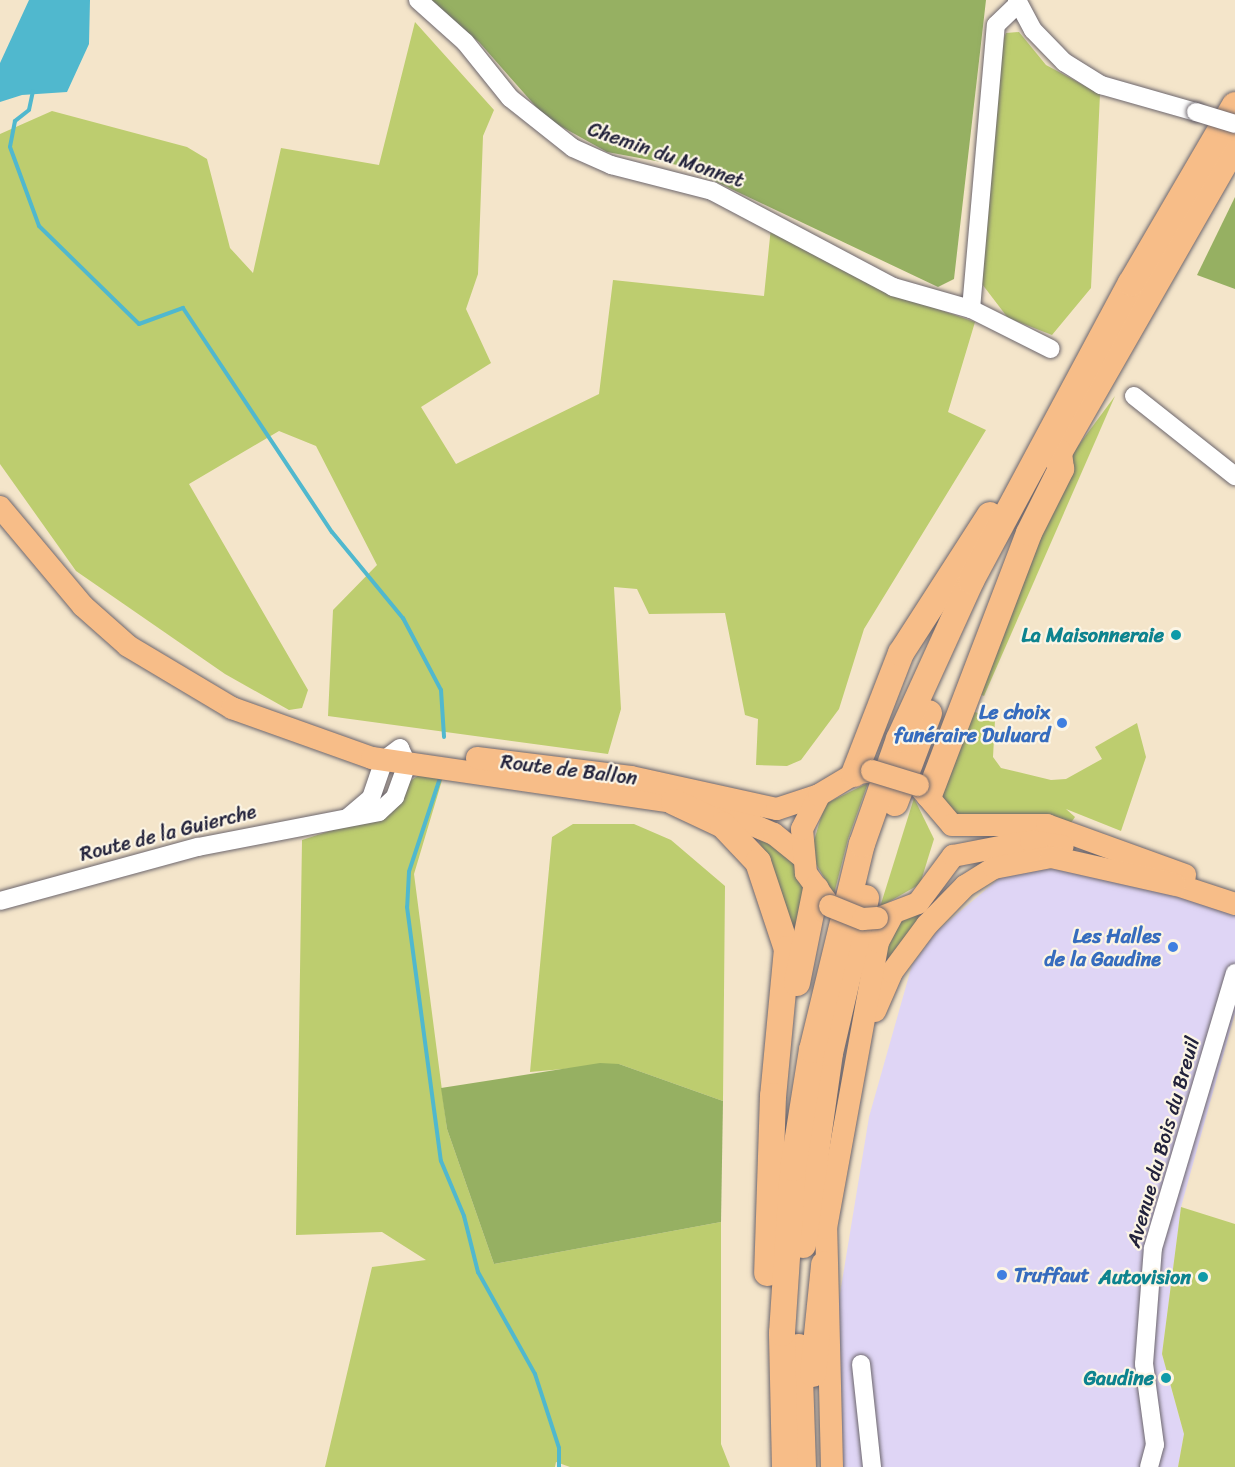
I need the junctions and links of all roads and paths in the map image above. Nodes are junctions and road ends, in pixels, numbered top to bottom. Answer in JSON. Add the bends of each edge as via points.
{"nodes":[{"id":1,"x":418,"y":0,"type":"edge"},
{"id":2,"x":1018,"y":2,"type":"edge"},
{"id":3,"x":1235,"y":105,"type":"edge"},
{"id":4,"x":1235,"y":124,"type":"edge"},
{"id":5,"x":1235,"y":146,"type":"edge"},
{"id":6,"x":972,"y":309,"type":"junction"},
{"id":7,"x":1051,"y":349,"type":"dead end"},
{"id":8,"x":1134,"y":396,"type":"dead end"},
{"id":9,"x":1065,"y":405,"type":"junction"},
{"id":10,"x":1059,"y":452,"type":"junction"},
{"id":11,"x":1235,"y":476,"type":"edge"},
{"id":12,"x":0,"y":507,"type":"edge"},
{"id":13,"x":397,"y":758,"type":"junction"},
{"id":14,"x":863,"y":772,"type":"junction"},
{"id":15,"x":819,"y":795,"type":"junction"},
{"id":16,"x":930,"y":798,"type":"junction"},
{"id":17,"x":674,"y":802,"type":"junction"},
{"id":18,"x":801,"y":856,"type":"junction"},
{"id":19,"x":944,"y":868,"type":"junction"},
{"id":20,"x":1175,"y":885,"type":"junction"},
{"id":21,"x":1235,"y":897,"type":"edge"},
{"id":22,"x":823,"y":898,"type":"junction"},
{"id":23,"x":0,"y":901,"type":"edge"},
{"id":24,"x":1235,"y":904,"type":"edge"},
{"id":25,"x":885,"y":917,"type":"junction"},
{"id":26,"x":1235,"y":972,"type":"edge"},
{"id":27,"x":858,"y":1045,"type":"junction"},
{"id":28,"x":776,"y":1071,"type":"junction"},
{"id":29,"x":824,"y":1265,"type":"junction"},
{"id":30,"x":861,"y":1364,"type":"dead end"},
{"id":31,"x":774,"y":1467,"type":"edge"},
{"id":32,"x":785,"y":1467,"type":"edge"},
{"id":33,"x":805,"y":1467,"type":"edge"},
{"id":34,"x":832,"y":1467,"type":"edge"},
{"id":35,"x":872,"y":1467,"type":"edge"},
{"id":36,"x":1149,"y":1467,"type":"edge"}],
"edges":[{"from":1,"to":6,"type":"street","name":"Chemin du Monnet","via":[[465,42],[510,98],[573,148],[611,165],[712,191],[893,287]]},
{"from":2,"to":4,"type":"street","bridge":true,"via":[[1033,30],[1064,62],[1101,85]]},
{"from":2,"to":6,"type":"street","via":[[996,25]]},
{"from":3,"to":9,"type":"highway"},
{"from":5,"to":10,"type":"highway"},
{"from":6,"to":7,"type":"street","name":"Chemin du Monnet"},
{"from":8,"to":11,"type":"street"},
{"from":9,"to":14,"type":"highway","via":[[1050,411],[900,653]]},
{"from":9,"to":32,"type":"highway","via":[[971,580],[908,718],[862,844],[837,939],[792,1179],[782,1333]]},
{"from":10,"to":16,"type":"highway","via":[[1061,469],[1029,533]]},
{"from":10,"to":33,"type":"highway","via":[[957,647],[917,742],[867,893],[830,1053],[811,1171],[798,1358]]},
{"from":12,"to":13,"type":"main road","name":"Route de Ballon","via":[[83,606],[128,646],[232,708],[315,738]]},
{"from":13,"to":15,"type":"main road","name":"Route de Ballon","via":[[631,777],[777,809]]},
{"from":13,"to":17,"type":"main road","name":"Route de Ballon"},
{"from":13,"to":23,"type":"street","name":"Route de la Guierche","via":[[387,806],[198,847]]},
{"from":14,"to":15,"type":"main road"},
{"from":14,"to":16,"type":"main road","bridge":true},
{"from":15,"to":18,"type":"main road","via":[[802,829]]},
{"from":16,"to":19,"type":"main road","via":[[947,836]]},
{"from":16,"to":21,"type":"main road","via":[[952,825],[1025,822],[1068,831]]},
{"from":17,"to":18,"type":"main road","name":"Route de Ballon","via":[[741,820],[774,834]]},
{"from":17,"to":28,"type":"highway","via":[[723,825],[759,862],[768,883],[788,970]]},
{"from":18,"to":22,"type":"main road"},
{"from":19,"to":20,"type":"main road","via":[[953,856],[1031,842],[1080,851]]},
{"from":19,"to":25,"type":"main road","via":[[918,903]]},
{"from":20,"to":24,"type":"main road"},
{"from":20,"to":27,"type":"main road","via":[[1051,857],[994,868],[951,899],[910,946]]},
{"from":22,"to":25,"type":"main road","bridge":true,"via":[[853,916]]},
{"from":22,"to":28,"type":"highway"},
{"from":25,"to":27,"type":"main road"},
{"from":26,"to":36,"type":"street","name":"Avenue du Bois du Breuil","via":[[1153,1248],[1144,1364],[1155,1445]]},
{"from":27,"to":29,"type":"main road"},
{"from":28,"to":31,"type":"highway","via":[[766,1320]]},
{"from":29,"to":33,"type":"highway"},
{"from":29,"to":34,"type":"main road"},
{"from":30,"to":35,"type":"street"}]}
